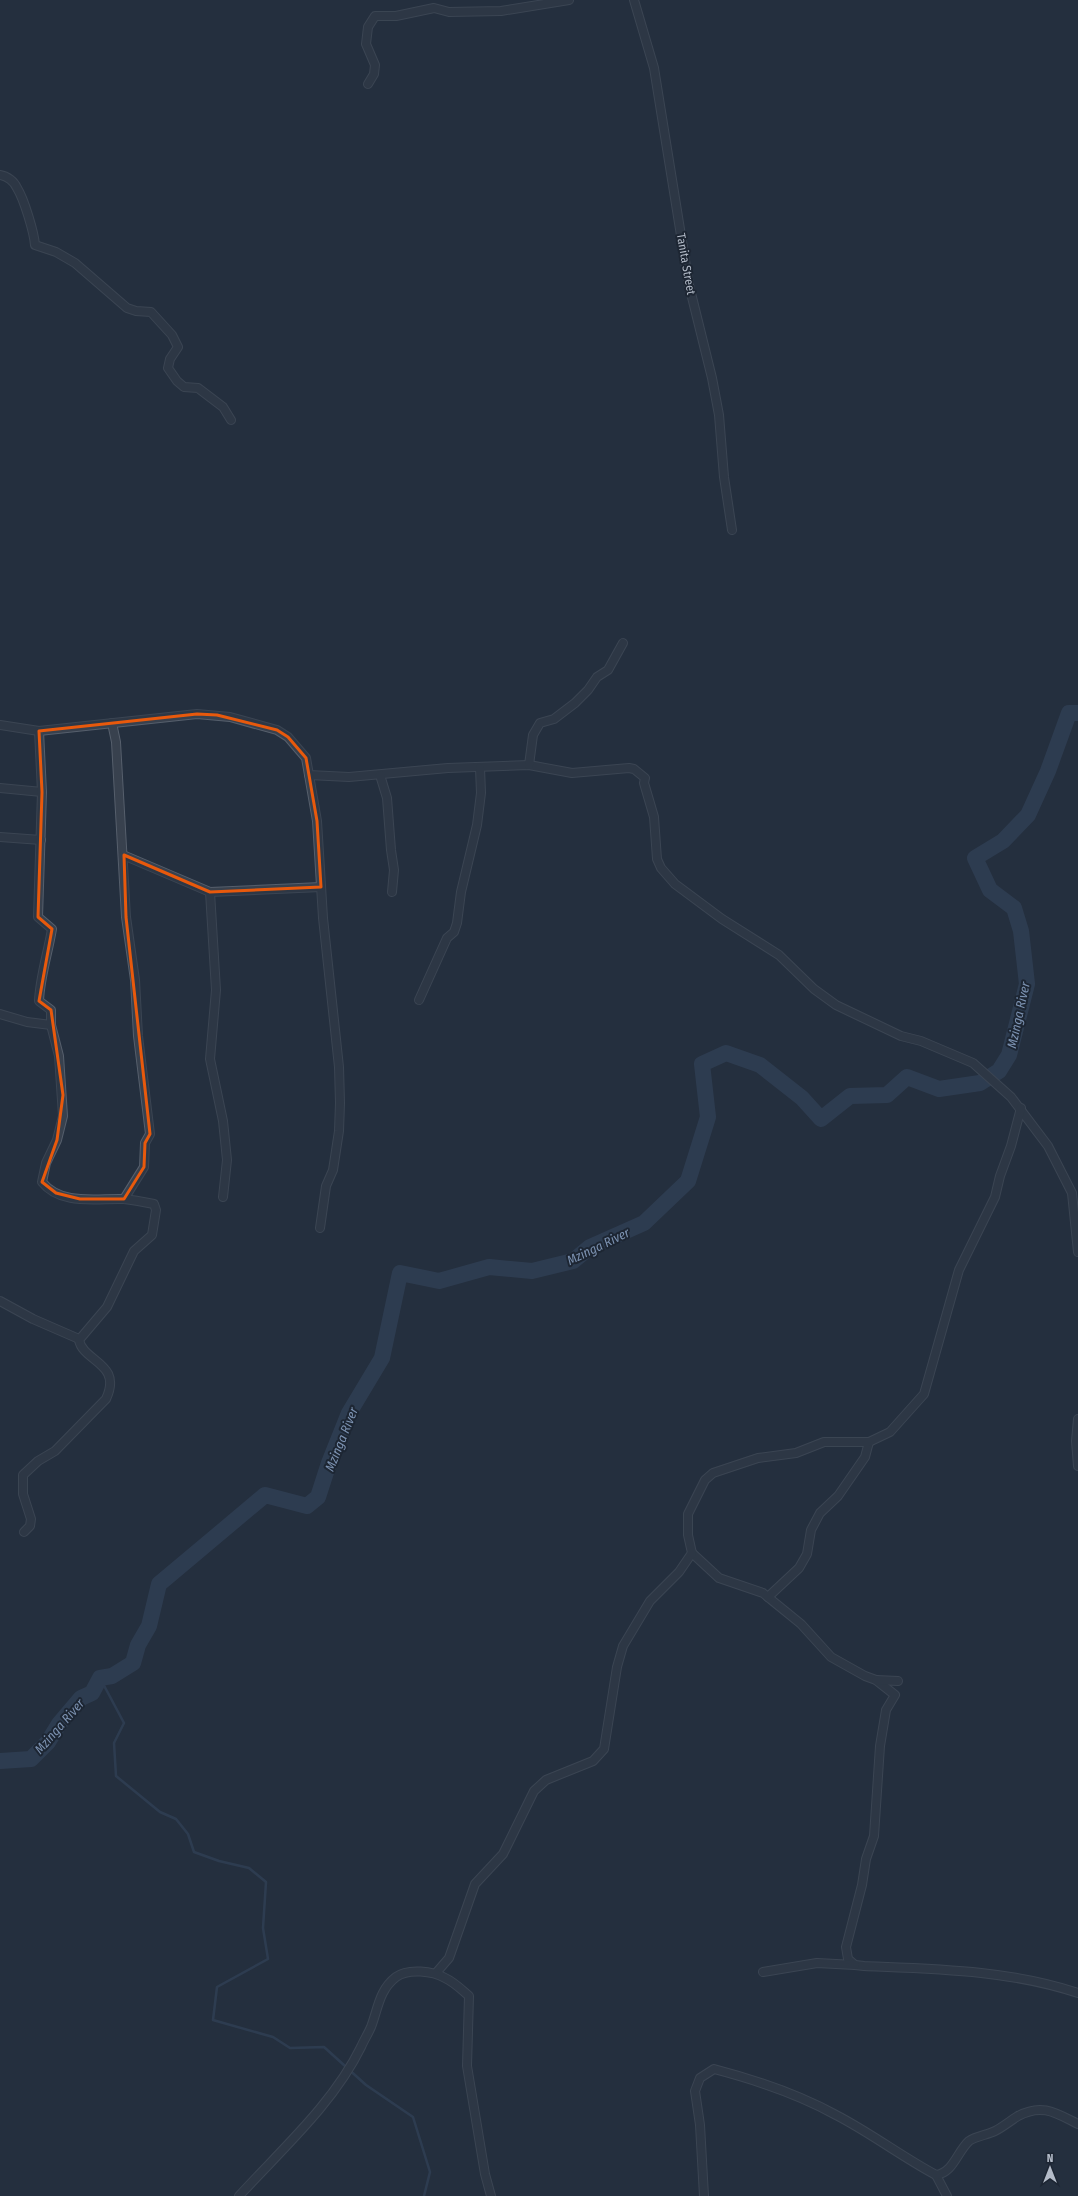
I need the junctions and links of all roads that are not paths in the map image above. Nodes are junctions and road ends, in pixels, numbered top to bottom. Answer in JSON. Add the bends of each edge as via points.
{"nodes":[{"id":1,"x":569,"y":0,"type":"edge"},
{"id":2,"x":634,"y":0,"type":"edge"},
{"id":3,"x":368,"y":84,"type":"dead end"},
{"id":4,"x":0,"y":175,"type":"edge"},
{"id":5,"x":231,"y":420,"type":"dead end"},
{"id":6,"x":732,"y":530,"type":"dead end"},
{"id":7,"x":623,"y":643,"type":"dead end"},
{"id":8,"x":112,"y":723,"type":"junction"},
{"id":9,"x":0,"y":725,"type":"edge"},
{"id":10,"x":39,"y":731,"type":"junction"},
{"id":11,"x":529,"y":765,"type":"junction"},
{"id":12,"x":480,"y":768,"type":"junction"},
{"id":13,"x":309,"y":775,"type":"junction"},
{"id":14,"x":380,"y":775,"type":"junction"},
{"id":15,"x":0,"y":788,"type":"edge"},
{"id":16,"x":42,"y":792,"type":"junction"},
{"id":17,"x":0,"y":837,"type":"edge"},
{"id":18,"x":41,"y":840,"type":"junction"},
{"id":19,"x":123,"y":855,"type":"junction"},
{"id":20,"x":321,"y":886,"type":"junction"},
{"id":21,"x":210,"y":892,"type":"junction"},
{"id":22,"x":392,"y":892,"type":"dead end"},
{"id":23,"x":419,"y":1000,"type":"dead end"},
{"id":24,"x":0,"y":1014,"type":"edge"},
{"id":25,"x":50,"y":1025,"type":"junction"},
{"id":26,"x":1021,"y":1108,"type":"junction"},
{"id":27,"x":223,"y":1197,"type":"dead end"},
{"id":28,"x":124,"y":1199,"type":"junction"},
{"id":29,"x":320,"y":1228,"type":"dead end"},
{"id":30,"x":1078,"y":1252,"type":"edge"},
{"id":31,"x":0,"y":1301,"type":"edge"},
{"id":32,"x":79,"y":1339,"type":"junction"},
{"id":33,"x":1078,"y":1419,"type":"edge"},
{"id":34,"x":869,"y":1442,"type":"junction"},
{"id":35,"x":1078,"y":1466,"type":"edge"},
{"id":36,"x":24,"y":1532,"type":"dead end"},
{"id":37,"x":692,"y":1552,"type":"junction"},
{"id":38,"x":768,"y":1597,"type":"junction"},
{"id":39,"x":876,"y":1680,"type":"junction"},
{"id":40,"x":898,"y":1681,"type":"dead end"},
{"id":41,"x":855,"y":1965,"type":"junction"},
{"id":42,"x":763,"y":1972,"type":"dead end"},
{"id":43,"x":436,"y":1974,"type":"junction"},
{"id":44,"x":1078,"y":1993,"type":"edge"},
{"id":45,"x":1078,"y":2124,"type":"edge"},
{"id":46,"x":936,"y":2175,"type":"junction"},
{"id":47,"x":239,"y":2196,"type":"edge"},
{"id":48,"x":491,"y":2196,"type":"edge"},
{"id":49,"x":704,"y":2196,"type":"edge"},
{"id":50,"x":947,"y":2196,"type":"edge"}],
"edges":[{"from":1,"to":3,"type":"street","via":[[502,11],[449,12],[434,8],[396,16],[374,16],[368,27],[366,44],[375,65],[374,74]]},
{"from":2,"to":6,"type":"street","name":"Tanita Street","via":[[654,68],[689,285],[719,415]]},
{"from":4,"to":5,"type":"street","via":[[11,180],[18,188],[36,245],[74,262],[127,308],[136,312],[151,312],[172,335],[178,347],[170,359],[168,368],[177,381],[184,387],[198,388],[223,407]]},
{"from":7,"to":11,"type":"street","via":[[608,670],[597,677],[575,703],[554,719],[540,723],[532,734]]},
{"from":8,"to":10,"type":"street"},
{"from":8,"to":13,"type":"street","via":[[197,714],[230,717],[265,725],[288,737],[306,758]]},
{"from":8,"to":19,"type":"street","via":[[116,742]]},
{"from":9,"to":10,"type":"street"},
{"from":10,"to":16,"type":"street"},
{"from":11,"to":12,"type":"street"},
{"from":11,"to":26,"type":"street","via":[[572,772],[634,769],[645,778],[644,783],[654,817],[657,860],[675,884],[722,919],[779,955],[814,989],[836,1005],[901,1036],[934,1046],[973,1063],[1006,1091]]},
{"from":12,"to":14,"type":"street","via":[[448,768]]},
{"from":12,"to":23,"type":"street","via":[[481,793],[477,825],[461,892],[457,922]]},
{"from":13,"to":14,"type":"street"},
{"from":13,"to":20,"type":"street","via":[[317,822]]},
{"from":14,"to":22,"type":"street","via":[[387,798],[394,870]]},
{"from":15,"to":16,"type":"street"},
{"from":16,"to":18,"type":"street"},
{"from":17,"to":18,"type":"street"},
{"from":18,"to":25,"type":"street","via":[[38,917],[52,929],[39,989],[39,1001],[51,1010]]},
{"from":19,"to":21,"type":"street"},
{"from":19,"to":28,"type":"street","via":[[126,917],[135,980],[138,1036],[150,1134],[145,1143],[144,1167]]},
{"from":20,"to":21,"type":"street"},
{"from":20,"to":29,"type":"street","via":[[339,1067],[340,1103],[333,1170],[326,1186]]},
{"from":21,"to":27,"type":"street","via":[[216,990],[210,1059],[223,1121],[227,1160]]},
{"from":24,"to":25,"type":"street","via":[[27,1022]]},
{"from":25,"to":28,"type":"street","via":[[59,1056],[62,1116],[57,1140],[46,1163],[42,1182],[50,1190],[66,1197],[92,1200]]},
{"from":26,"to":30,"type":"street","via":[[1048,1146],[1072,1193]]},
{"from":26,"to":34,"type":"street","via":[[995,1197],[959,1270],[924,1394],[890,1432]]},
{"from":28,"to":32,"type":"street","via":[[156,1206],[153,1232],[134,1251],[107,1306]]},
{"from":31,"to":32,"type":"street"},
{"from":32,"to":36,"type":"street","via":[[108,1373],[111,1390],[106,1399],[55,1451],[38,1461],[23,1475],[23,1494],[31,1519],[30,1526]]},
{"from":33,"to":35,"type":"street"},
{"from":34,"to":37,"type":"street","via":[[824,1442],[796,1453],[758,1458],[713,1473],[705,1480],[688,1514],[688,1535]]},
{"from":34,"to":38,"type":"street","via":[[865,1457],[838,1496],[820,1513],[811,1530],[807,1554],[799,1568]]},
{"from":37,"to":38,"type":"street","via":[[719,1578]]},
{"from":37,"to":43,"type":"street","via":[[679,1572],[650,1601],[623,1646],[617,1667],[604,1749],[593,1761],[546,1780],[534,1791],[502,1854],[476,1884],[449,1958]]},
{"from":38,"to":39,"type":"street","via":[[801,1624],[831,1657]]},
{"from":39,"to":40,"type":"street"},
{"from":39,"to":41,"type":"street","via":[[895,1695],[886,1710],[880,1746],[874,1836],[866,1859],[846,1947],[848,1959]]},
{"from":41,"to":42,"type":"street","via":[[817,1963]]},
{"from":41,"to":44,"type":"street","via":[[961,1970],[1054,1985]]},
{"from":43,"to":47,"type":"street","via":[[415,1972],[396,1976],[378,2002],[371,2027],[324,2105]]},
{"from":43,"to":48,"type":"street","via":[[446,1978],[469,1996],[467,2066],[484,2174]]},
{"from":45,"to":46,"type":"street","via":[[1041,2109],[1030,2111],[994,2132],[969,2141],[949,2169],[943,2174]]},
{"from":46,"to":49,"type":"street","via":[[805,2099],[714,2069],[700,2078],[696,2091]]},
{"from":46,"to":50,"type":"street"}]}
